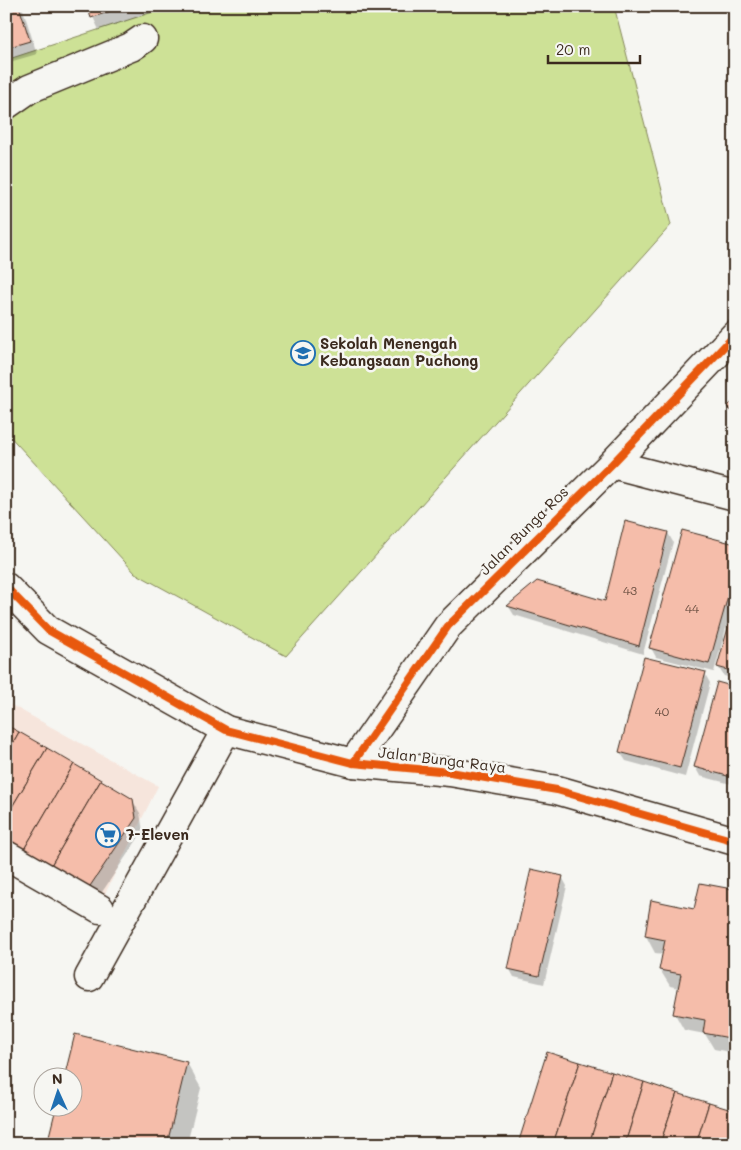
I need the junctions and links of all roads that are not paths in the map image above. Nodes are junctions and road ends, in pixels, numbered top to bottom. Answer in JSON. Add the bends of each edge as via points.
{"nodes":[{"id":1,"x":143,"y":39,"type":"dead end"},
{"id":2,"x":6,"y":105,"type":"edge"},
{"id":3,"x":735,"y":335,"type":"edge"},
{"id":4,"x":612,"y":464,"type":"junction"},
{"id":5,"x":735,"y":496,"type":"edge"},
{"id":6,"x":6,"y":587,"type":"edge"},
{"id":7,"x":226,"y":730,"type":"junction"},
{"id":8,"x":353,"y":763,"type":"junction"},
{"id":9,"x":735,"y":841,"type":"edge"},
{"id":10,"x":6,"y":854,"type":"edge"},
{"id":11,"x":100,"y":909,"type":"dead end"},
{"id":12,"x":89,"y":977,"type":"dead end"}],
"edges":[{"from":1,"to":2,"type":"street","via":[[29,89]]},
{"from":3,"to":4,"type":"street","name":"Jalan Bunga Ros"},
{"from":4,"to":5,"type":"street"},
{"from":4,"to":8,"type":"street","name":"Jalan Bunga Ros","via":[[448,626]]},
{"from":6,"to":7,"type":"street","name":"Jalan Bunga Raya","via":[[48,630]]},
{"from":7,"to":8,"type":"street","name":"Jalan Bunga Raya"},
{"from":7,"to":12,"type":"street"},
{"from":8,"to":9,"type":"street","name":"Jalan Bunga Raya","via":[[450,772],[557,790]]},
{"from":10,"to":11,"type":"street"}]}
